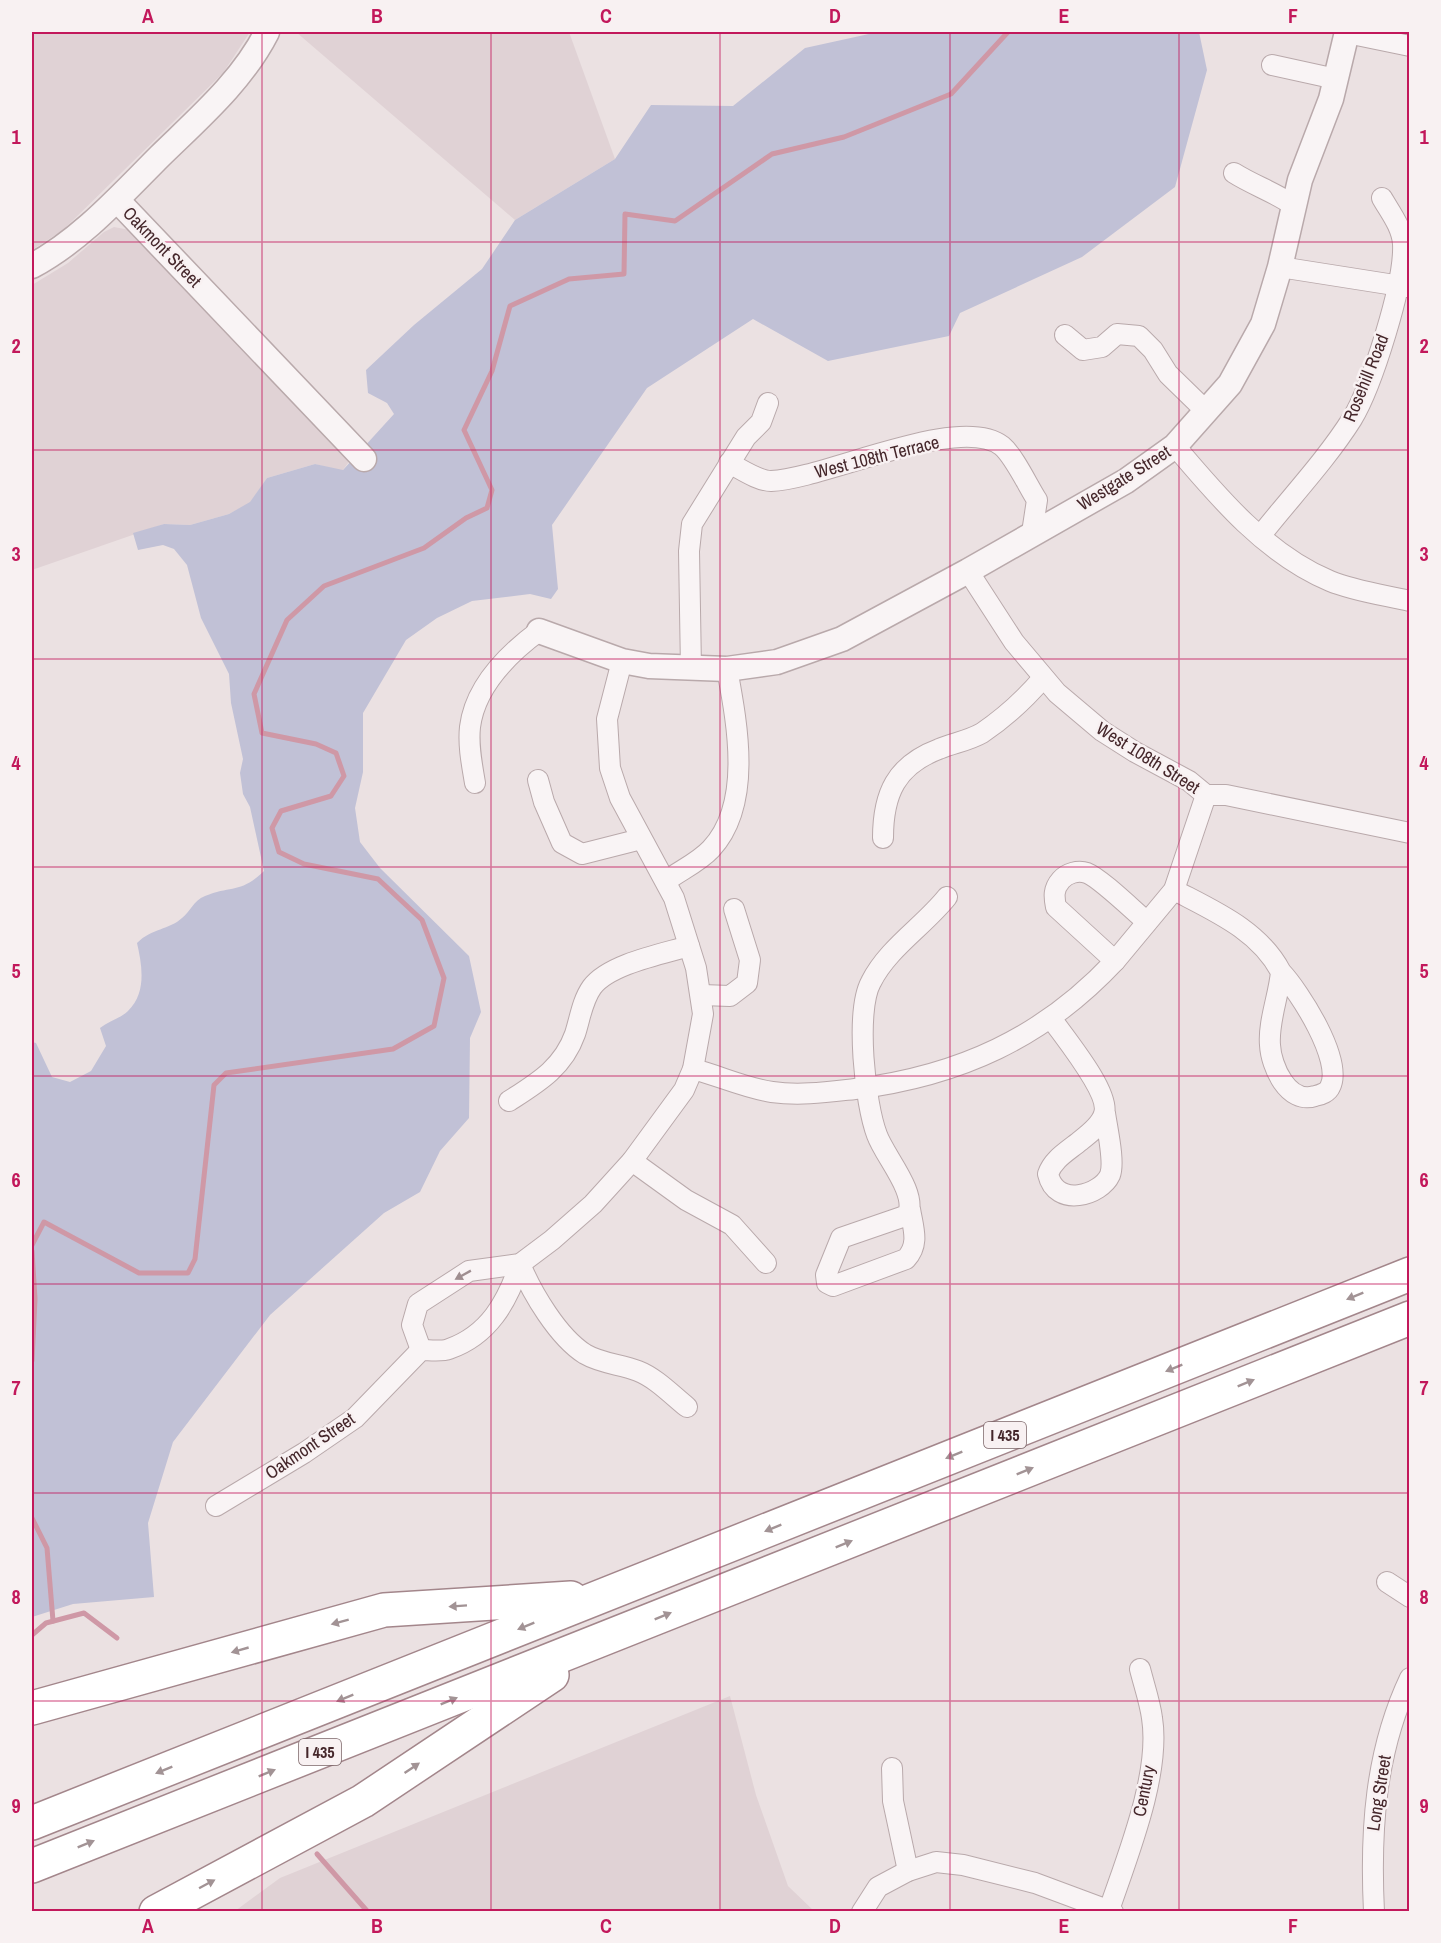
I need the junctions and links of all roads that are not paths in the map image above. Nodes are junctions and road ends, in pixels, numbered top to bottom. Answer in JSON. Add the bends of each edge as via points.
{"nodes":[{"id":1,"x":267,"y":32,"type":"edge"},
{"id":2,"x":1347,"y":32,"type":"edge"},
{"id":3,"x":1410,"y":46,"type":"edge"},
{"id":4,"x":1272,"y":65,"type":"dead end"},
{"id":5,"x":1336,"y":79,"type":"junction"},
{"id":6,"x":1234,"y":173,"type":"dead end"},
{"id":7,"x":1382,"y":198,"type":"dead end"},
{"id":8,"x":117,"y":200,"type":"junction"},
{"id":9,"x":1293,"y":205,"type":"junction"},
{"id":10,"x":32,"y":266,"type":"edge"},
{"id":11,"x":1280,"y":267,"type":"junction"},
{"id":12,"x":1403,"y":286,"type":"edge"},
{"id":13,"x":1065,"y":335,"type":"dead end"},
{"id":14,"x":768,"y":404,"type":"dead end"},
{"id":15,"x":1207,"y":412,"type":"junction"},
{"id":16,"x":1175,"y":446,"type":"junction"},
{"id":17,"x":364,"y":459,"type":"dead end"},
{"id":18,"x":729,"y":463,"type":"junction"},
{"id":19,"x":1032,"y":533,"type":"junction"},
{"id":20,"x":1261,"y":535,"type":"junction"},
{"id":21,"x":968,"y":571,"type":"junction"},
{"id":22,"x":1410,"y":601,"type":"edge"},
{"id":23,"x":539,"y":631,"type":"joint"},
{"id":24,"x":622,"y":661,"type":"junction"},
{"id":25,"x":691,"y":669,"type":"junction"},
{"id":26,"x":727,"y":669,"type":"junction"},
{"id":27,"x":1043,"y":678,"type":"junction"},
{"id":28,"x":538,"y":780,"type":"dead end"},
{"id":29,"x":475,"y":783,"type":"dead end"},
{"id":30,"x":1206,"y":795,"type":"junction"},
{"id":31,"x":1410,"y":833,"type":"edge"},
{"id":32,"x":883,"y":838,"type":"dead end"},
{"id":33,"x":641,"y":839,"type":"junction"},
{"id":34,"x":666,"y":881,"type":"junction"},
{"id":35,"x":1174,"y":890,"type":"junction"},
{"id":36,"x":947,"y":897,"type":"dead end"},
{"id":37,"x":734,"y":909,"type":"dead end"},
{"id":38,"x":1147,"y":922,"type":"junction"},
{"id":39,"x":688,"y":946,"type":"junction"},
{"id":40,"x":1115,"y":961,"type":"junction"},
{"id":41,"x":1281,"y":972,"type":"junction"},
{"id":42,"x":702,"y":995,"type":"junction"},
{"id":43,"x":1051,"y":1018,"type":"junction"},
{"id":44,"x":693,"y":1069,"type":"junction"},
{"id":45,"x":868,"y":1087,"type":"junction"},
{"id":46,"x":508,"y":1101,"type":"dead end"},
{"id":47,"x":1105,"y":1113,"type":"dead end"},
{"id":48,"x":632,"y":1161,"type":"junction"},
{"id":49,"x":910,"y":1209,"type":"junction"},
{"id":50,"x":766,"y":1263,"type":"dead end"},
{"id":51,"x":520,"y":1264,"type":"junction"},
{"id":52,"x":1410,"y":1274,"type":"edge"},
{"id":53,"x":1410,"y":1318,"type":"edge"},
{"id":54,"x":421,"y":1350,"type":"junction"},
{"id":55,"x":687,"y":1407,"type":"dead end"},
{"id":56,"x":216,"y":1506,"type":"dead end"},
{"id":57,"x":1387,"y":1582,"type":"dead end"},
{"id":58,"x":600,"y":1596,"type":"junction"},
{"id":59,"x":1410,"y":1597,"type":"edge"},
{"id":60,"x":609,"y":1637,"type":"junction"},
{"id":61,"x":1140,"y":1669,"type":"dead end"},
{"id":62,"x":1410,"y":1678,"type":"edge"},
{"id":63,"x":32,"y":1708,"type":"edge"},
{"id":64,"x":892,"y":1768,"type":"dead end"},
{"id":65,"x":32,"y":1823,"type":"edge"},
{"id":66,"x":32,"y":1866,"type":"edge"},
{"id":67,"x":908,"y":1871,"type":"junction"},
{"id":68,"x":156,"y":1911,"type":"edge"},
{"id":69,"x":862,"y":1911,"type":"edge"},
{"id":70,"x":1111,"y":1911,"type":"edge"},
{"id":71,"x":1374,"y":1911,"type":"edge"}],
"edges":[{"from":1,"to":8,"type":"street","name":"Oakmont Street","via":[[251,62],[229,88]]},
{"from":2,"to":3,"type":"street"},
{"from":2,"to":5,"type":"street","name":"Westgate Street"},
{"from":4,"to":5,"type":"street"},
{"from":5,"to":9,"type":"street","name":"Westgate Street"},
{"from":6,"to":9,"type":"street"},
{"from":7,"to":12,"type":"street","name":"Rosehill Road","via":[[1403,243]]},
{"from":8,"to":10,"type":"street","via":[[80,233]]},
{"from":8,"to":17,"type":"street","name":"Oakmont Street"},
{"from":9,"to":11,"type":"street","name":"Westgate Street"},
{"from":11,"to":12,"type":"street"},
{"from":11,"to":15,"type":"street","name":"Westgate Street","via":[[1263,324],[1245,360]]},
{"from":12,"to":20,"type":"street","name":"Rosehill Road","via":[[1353,417]]},
{"from":13,"to":15,"type":"street","via":[[1083,350],[1102,347],[1118,334],[1139,336],[1168,374]]},
{"from":14,"to":18,"type":"street","via":[[760,422]]},
{"from":15,"to":16,"type":"street","name":"Westgate Street"},
{"from":16,"to":19,"type":"street","name":"Westgate Street","via":[[1126,481]]},
{"from":16,"to":20,"type":"street","via":[[1223,501]]},
{"from":18,"to":19,"type":"street","name":"West 108th Terrace","via":[[769,481],[910,445],[987,438],[1004,447],[1037,500]]},
{"from":18,"to":25,"type":"street","via":[[692,524]]},
{"from":19,"to":21,"type":"street","name":"Westgate Street"},
{"from":20,"to":22,"type":"street","via":[[1313,573],[1333,582]]},
{"from":21,"to":26,"type":"street","name":"Westgate Street","via":[[842,639],[777,662]]},
{"from":21,"to":27,"type":"street","name":"West 108th Street","via":[[1014,642]]},
{"from":23,"to":24,"type":"street","name":"Westgate Street"},
{"from":23,"to":29,"type":"street","name":"Westgate Street","via":[[514,650],[476,703],[470,727]]},
{"from":24,"to":25,"type":"street","name":"Westgate Street"},
{"from":24,"to":33,"type":"street","via":[[607,719],[607,751],[620,798]]},
{"from":25,"to":26,"type":"street","name":"Westgate Street"},
{"from":26,"to":34,"type":"street","via":[[735,721],[738,780],[734,801],[712,848]]},
{"from":27,"to":30,"type":"street","name":"West 108th Street","via":[[1102,731],[1189,781]]},
{"from":27,"to":32,"type":"street","via":[[981,733],[918,758],[902,772],[883,811]]},
{"from":28,"to":33,"type":"street","via":[[562,843],[582,854]]},
{"from":30,"to":31,"type":"street","name":"West 108th Street","via":[[1226,795]]},
{"from":30,"to":35,"type":"street"},
{"from":33,"to":34,"type":"street"},
{"from":34,"to":39,"type":"street"},
{"from":35,"to":38,"type":"street"},
{"from":35,"to":41,"type":"street","via":[[1245,931],[1265,949]]},
{"from":36,"to":45,"type":"street","via":[[870,982],[861,1020]]},
{"from":37,"to":42,"type":"street","via":[[750,960],[747,983],[730,996]]},
{"from":38,"to":40,"type":"street"},
{"from":38,"to":40,"type":"street","via":[[1088,873],[1073,873],[1056,885],[1056,907]]},
{"from":39,"to":42,"type":"street"},
{"from":39,"to":46,"type":"street","via":[[625,965],[593,986],[560,1065]]},
{"from":40,"to":43,"type":"street","via":[[1086,992]]},
{"from":41,"to":41,"type":"street","via":[[1269,1043],[1283,1082],[1293,1094],[1311,1098],[1330,1088],[1330,1060],[1308,1008]]},
{"from":42,"to":44,"type":"street","via":[[701,1033]]},
{"from":43,"to":45,"type":"street","via":[[968,1062],[937,1073]]},
{"from":43,"to":47,"type":"street","via":[[1104,1097]]},
{"from":44,"to":45,"type":"street","via":[[773,1092],[800,1094]]},
{"from":44,"to":48,"type":"street","via":[[684,1090]]},
{"from":45,"to":49,"type":"street","via":[[876,1133],[909,1196]]},
{"from":48,"to":50,"type":"street","via":[[678,1195],[732,1225]]},
{"from":48,"to":51,"type":"street","via":[[593,1204]]},
{"from":49,"to":49,"type":"street","via":[[902,1217],[841,1238],[826,1275],[827,1283],[833,1286],[906,1260],[914,1251],[916,1240]]},
{"from":51,"to":54,"type":"street","via":[[500,1312],[473,1337],[447,1350]]},
{"from":51,"to":54,"type":"street","one_way":true,"via":[[469,1271],[418,1304],[412,1325]]},
{"from":51,"to":55,"type":"street","via":[[532,1292],[570,1341],[606,1363],[639,1371]]},
{"from":52,"to":58,"type":"highway","number":"I 435","one_way":true},
{"from":60,"to":53,"type":"highway","number":"I 435","one_way":true},
{"from":54,"to":56,"type":"street","name":"Oakmont Street","via":[[355,1418]]},
{"from":57,"to":59,"type":"street"},
{"from":58,"to":63,"type":"highway","one_way":true,"via":[[384,1610]]},
{"from":58,"to":65,"type":"highway","number":"I 435","one_way":true},
{"from":66,"to":60,"type":"highway","number":"I 435","one_way":true},
{"from":68,"to":60,"type":"highway","one_way":true,"via":[[363,1800]]},
{"from":61,"to":70,"type":"street","name":"Century","via":[[1153,1719],[1151,1762],[1138,1822]]},
{"from":62,"to":71,"type":"street","name":"Long Street","via":[[1388,1736],[1376,1792],[1371,1837]]},
{"from":64,"to":67,"type":"street","via":[[893,1801]]},
{"from":67,"to":69,"type":"street","via":[[878,1887]]},
{"from":67,"to":70,"type":"street","via":[[936,1862],[963,1865],[1035,1883]]}]}
